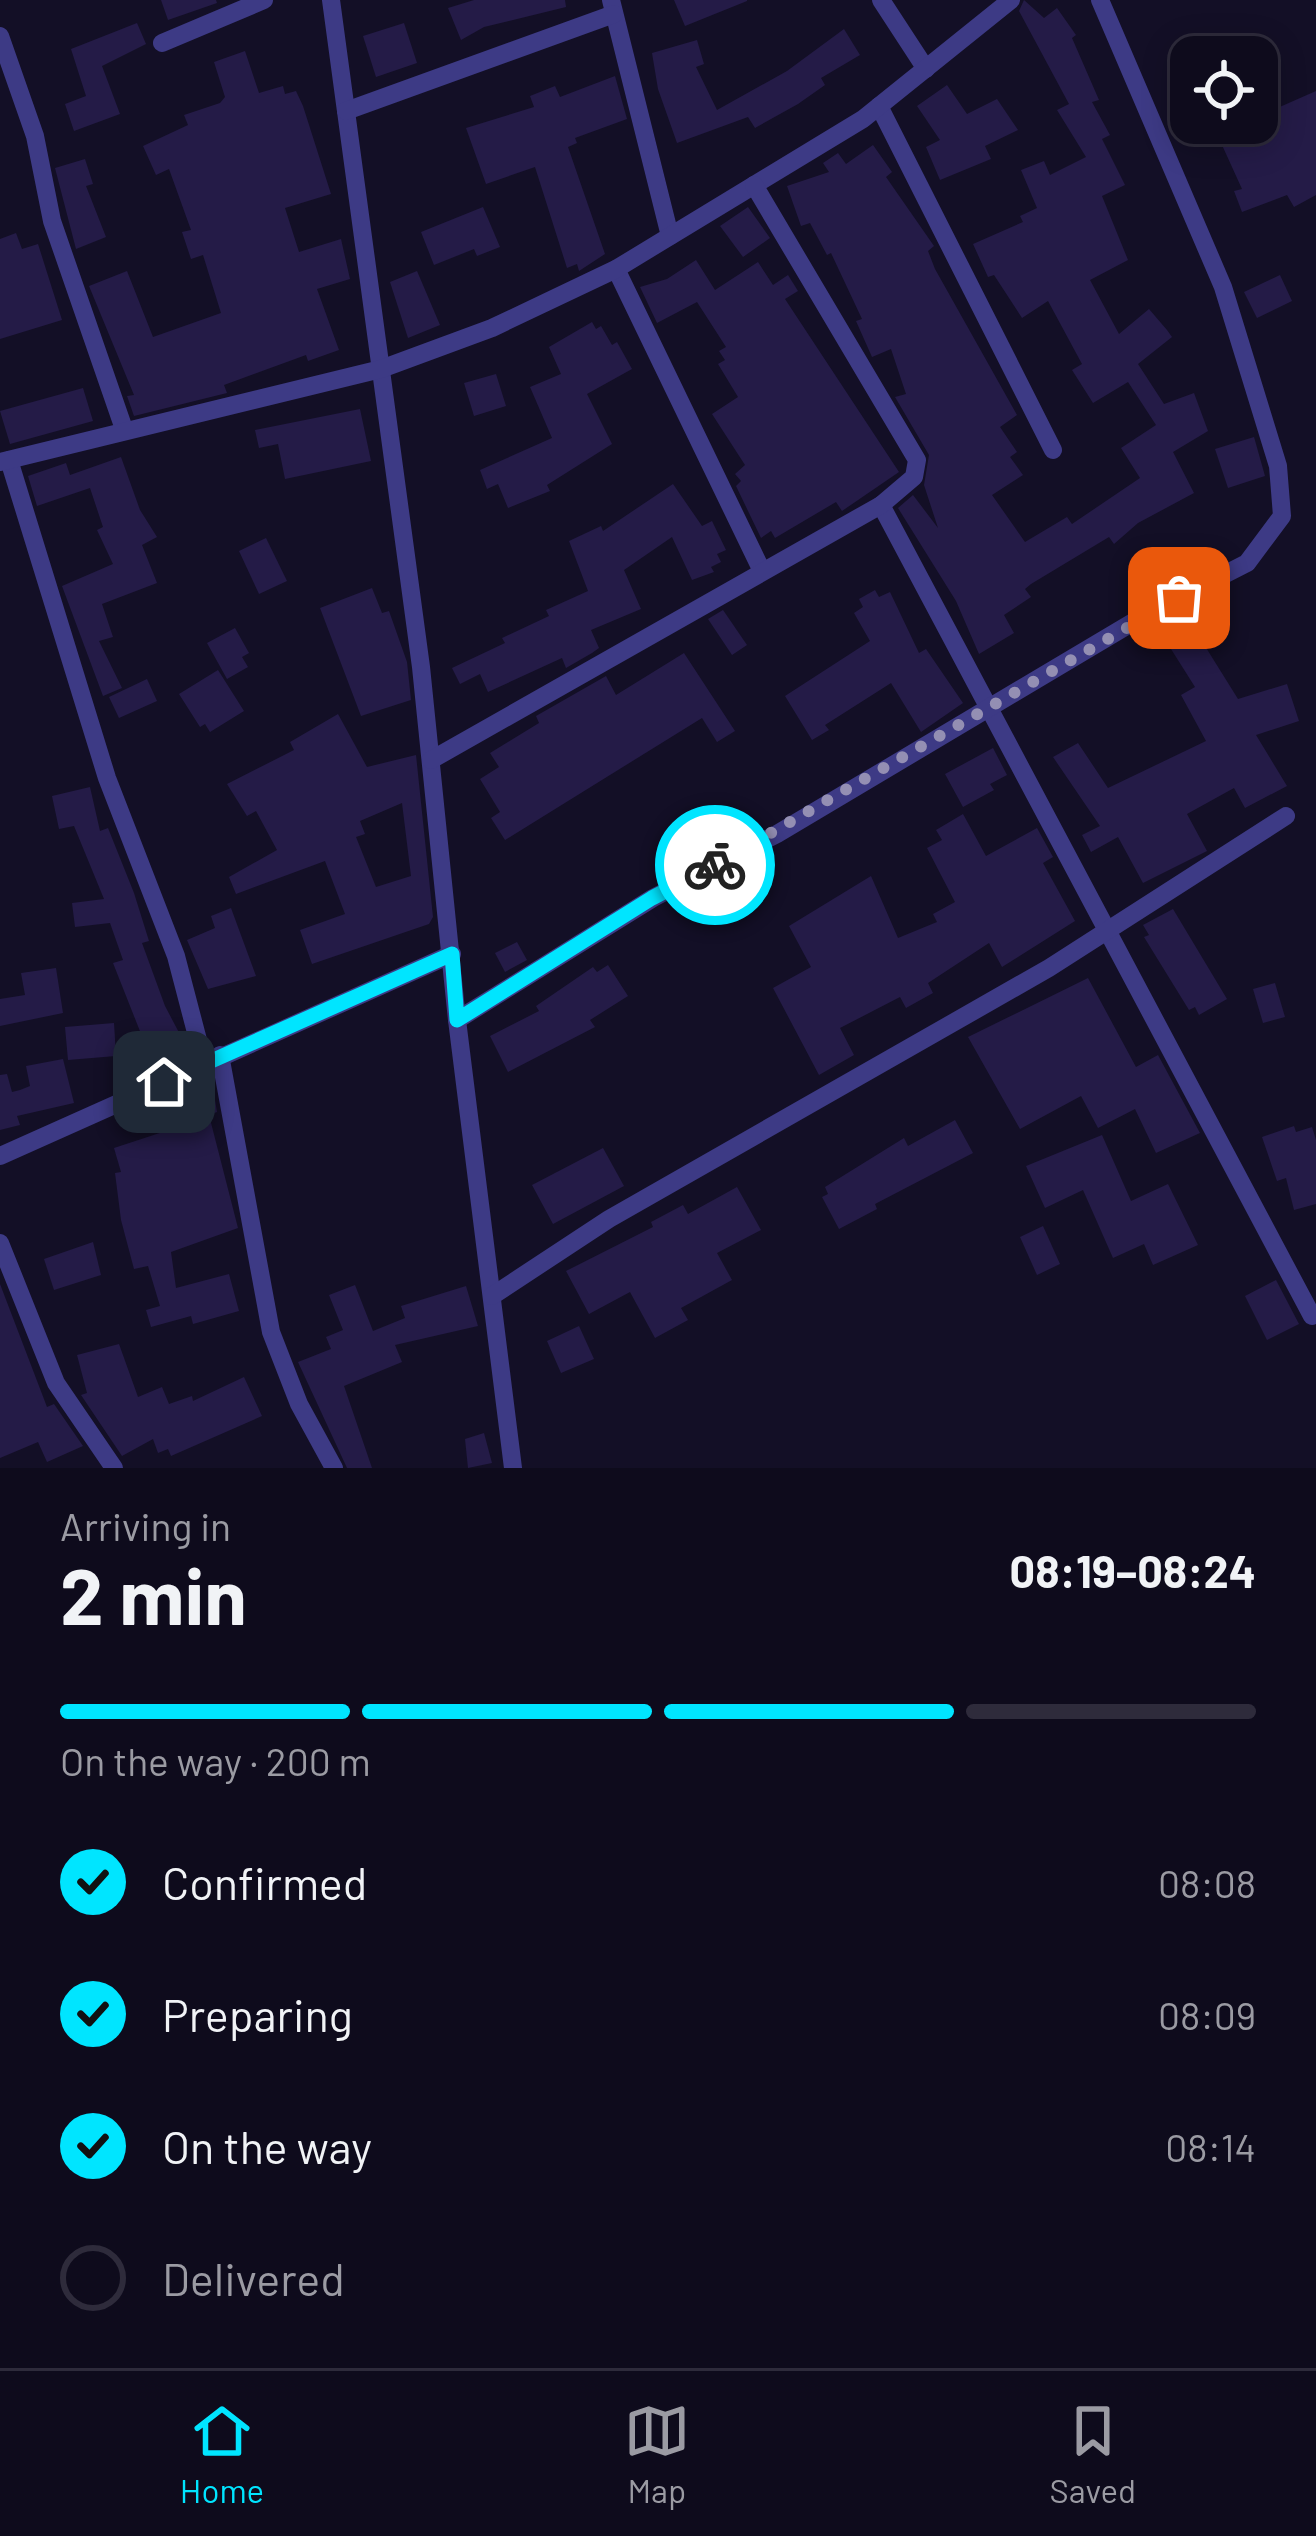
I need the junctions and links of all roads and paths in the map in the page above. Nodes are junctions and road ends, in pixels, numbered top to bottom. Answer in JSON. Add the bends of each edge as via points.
{"nodes":[{"id":1,"x":264,"y":0,"type":"edge"},
{"id":2,"x":332,"y":0,"type":"edge"},
{"id":3,"x":881,"y":0,"type":"edge"},
{"id":4,"x":1011,"y":0,"type":"edge"},
{"id":5,"x":1100,"y":0,"type":"edge"},
{"id":6,"x":230,"y":4,"type":"edge"},
{"id":7,"x":613,"y":7,"type":"edge"},
{"id":8,"x":0,"y":36,"type":"edge"},
{"id":9,"x":162,"y":43,"type":"dead end"},
{"id":10,"x":926,"y":69,"type":"junction"},
{"id":11,"x":879,"y":106,"type":"junction"},
{"id":12,"x":346,"y":111,"type":"junction"},
{"id":13,"x":754,"y":185,"type":"junction"},
{"id":14,"x":670,"y":236,"type":"junction"},
{"id":15,"x":616,"y":269,"type":"junction"},
{"id":16,"x":381,"y":369,"type":"junction"},
{"id":17,"x":124,"y":429,"type":"junction"},
{"id":18,"x":1053,"y":450,"type":"dead end"},
{"id":19,"x":4,"y":461,"type":"edge"},
{"id":20,"x":881,"y":505,"type":"junction"},
{"id":21,"x":761,"y":569,"type":"junction"},
{"id":22,"x":989,"y":708,"type":"junction"},
{"id":23,"x":431,"y":760,"type":"junction"},
{"id":24,"x":1286,"y":816,"type":"dead end"},
{"id":25,"x":1110,"y":930,"type":"junction"},
{"id":26,"x":452,"y":954,"type":"junction"},
{"id":27,"x":457,"y":1020,"type":"junction"},
{"id":28,"x":212,"y":1059,"type":"junction"},
{"id":29,"x":0,"y":1156,"type":"edge"},
{"id":30,"x":0,"y":1243,"type":"edge"},
{"id":31,"x":492,"y":1296,"type":"junction"},
{"id":32,"x":1312,"y":1316,"type":"dead end"},
{"id":33,"x":114,"y":1468,"type":"edge"},
{"id":34,"x":334,"y":1468,"type":"edge"},
{"id":35,"x":513,"y":1468,"type":"edge"}],
"edges":[{"from":1,"to":6,"type":"street"},
{"from":2,"to":12,"type":"street"},
{"from":3,"to":10,"type":"street"},
{"from":4,"to":10,"type":"street"},
{"from":5,"to":22,"type":"street","via":[[1222,287],[1278,466],[1282,516],[1247,563]]},
{"from":6,"to":9,"type":"street"},
{"from":7,"to":12,"type":"street"},
{"from":7,"to":14,"type":"street"},
{"from":8,"to":17,"type":"street","via":[[35,136],[52,221]]},
{"from":10,"to":11,"type":"street"},
{"from":11,"to":13,"type":"street"},
{"from":11,"to":18,"type":"street"},
{"from":12,"to":16,"type":"street"},
{"from":13,"to":14,"type":"street"},
{"from":13,"to":20,"type":"street","via":[[917,460],[914,477]]},
{"from":14,"to":15,"type":"street"},
{"from":15,"to":16,"type":"street"},
{"from":15,"to":21,"type":"street"},
{"from":16,"to":17,"type":"street"},
{"from":16,"to":23,"type":"street"},
{"from":17,"to":19,"type":"street"},
{"from":19,"to":28,"type":"street","via":[[106,778]]},
{"from":20,"to":21,"type":"street"},
{"from":20,"to":22,"type":"street"},
{"from":21,"to":23,"type":"street"},
{"from":22,"to":25,"type":"street"},
{"from":22,"to":27,"type":"street","via":[[652,898]]},
{"from":23,"to":26,"type":"street"},
{"from":24,"to":25,"type":"street"},
{"from":25,"to":31,"type":"street","via":[[609,1219]]},
{"from":25,"to":32,"type":"street"},
{"from":26,"to":27,"type":"street"},
{"from":26,"to":28,"type":"street"},
{"from":27,"to":31,"type":"street"},
{"from":28,"to":29,"type":"street"},
{"from":28,"to":34,"type":"street","via":[[272,1332]]},
{"from":30,"to":33,"type":"street","via":[[56,1383]]},
{"from":31,"to":35,"type":"street"}]}
